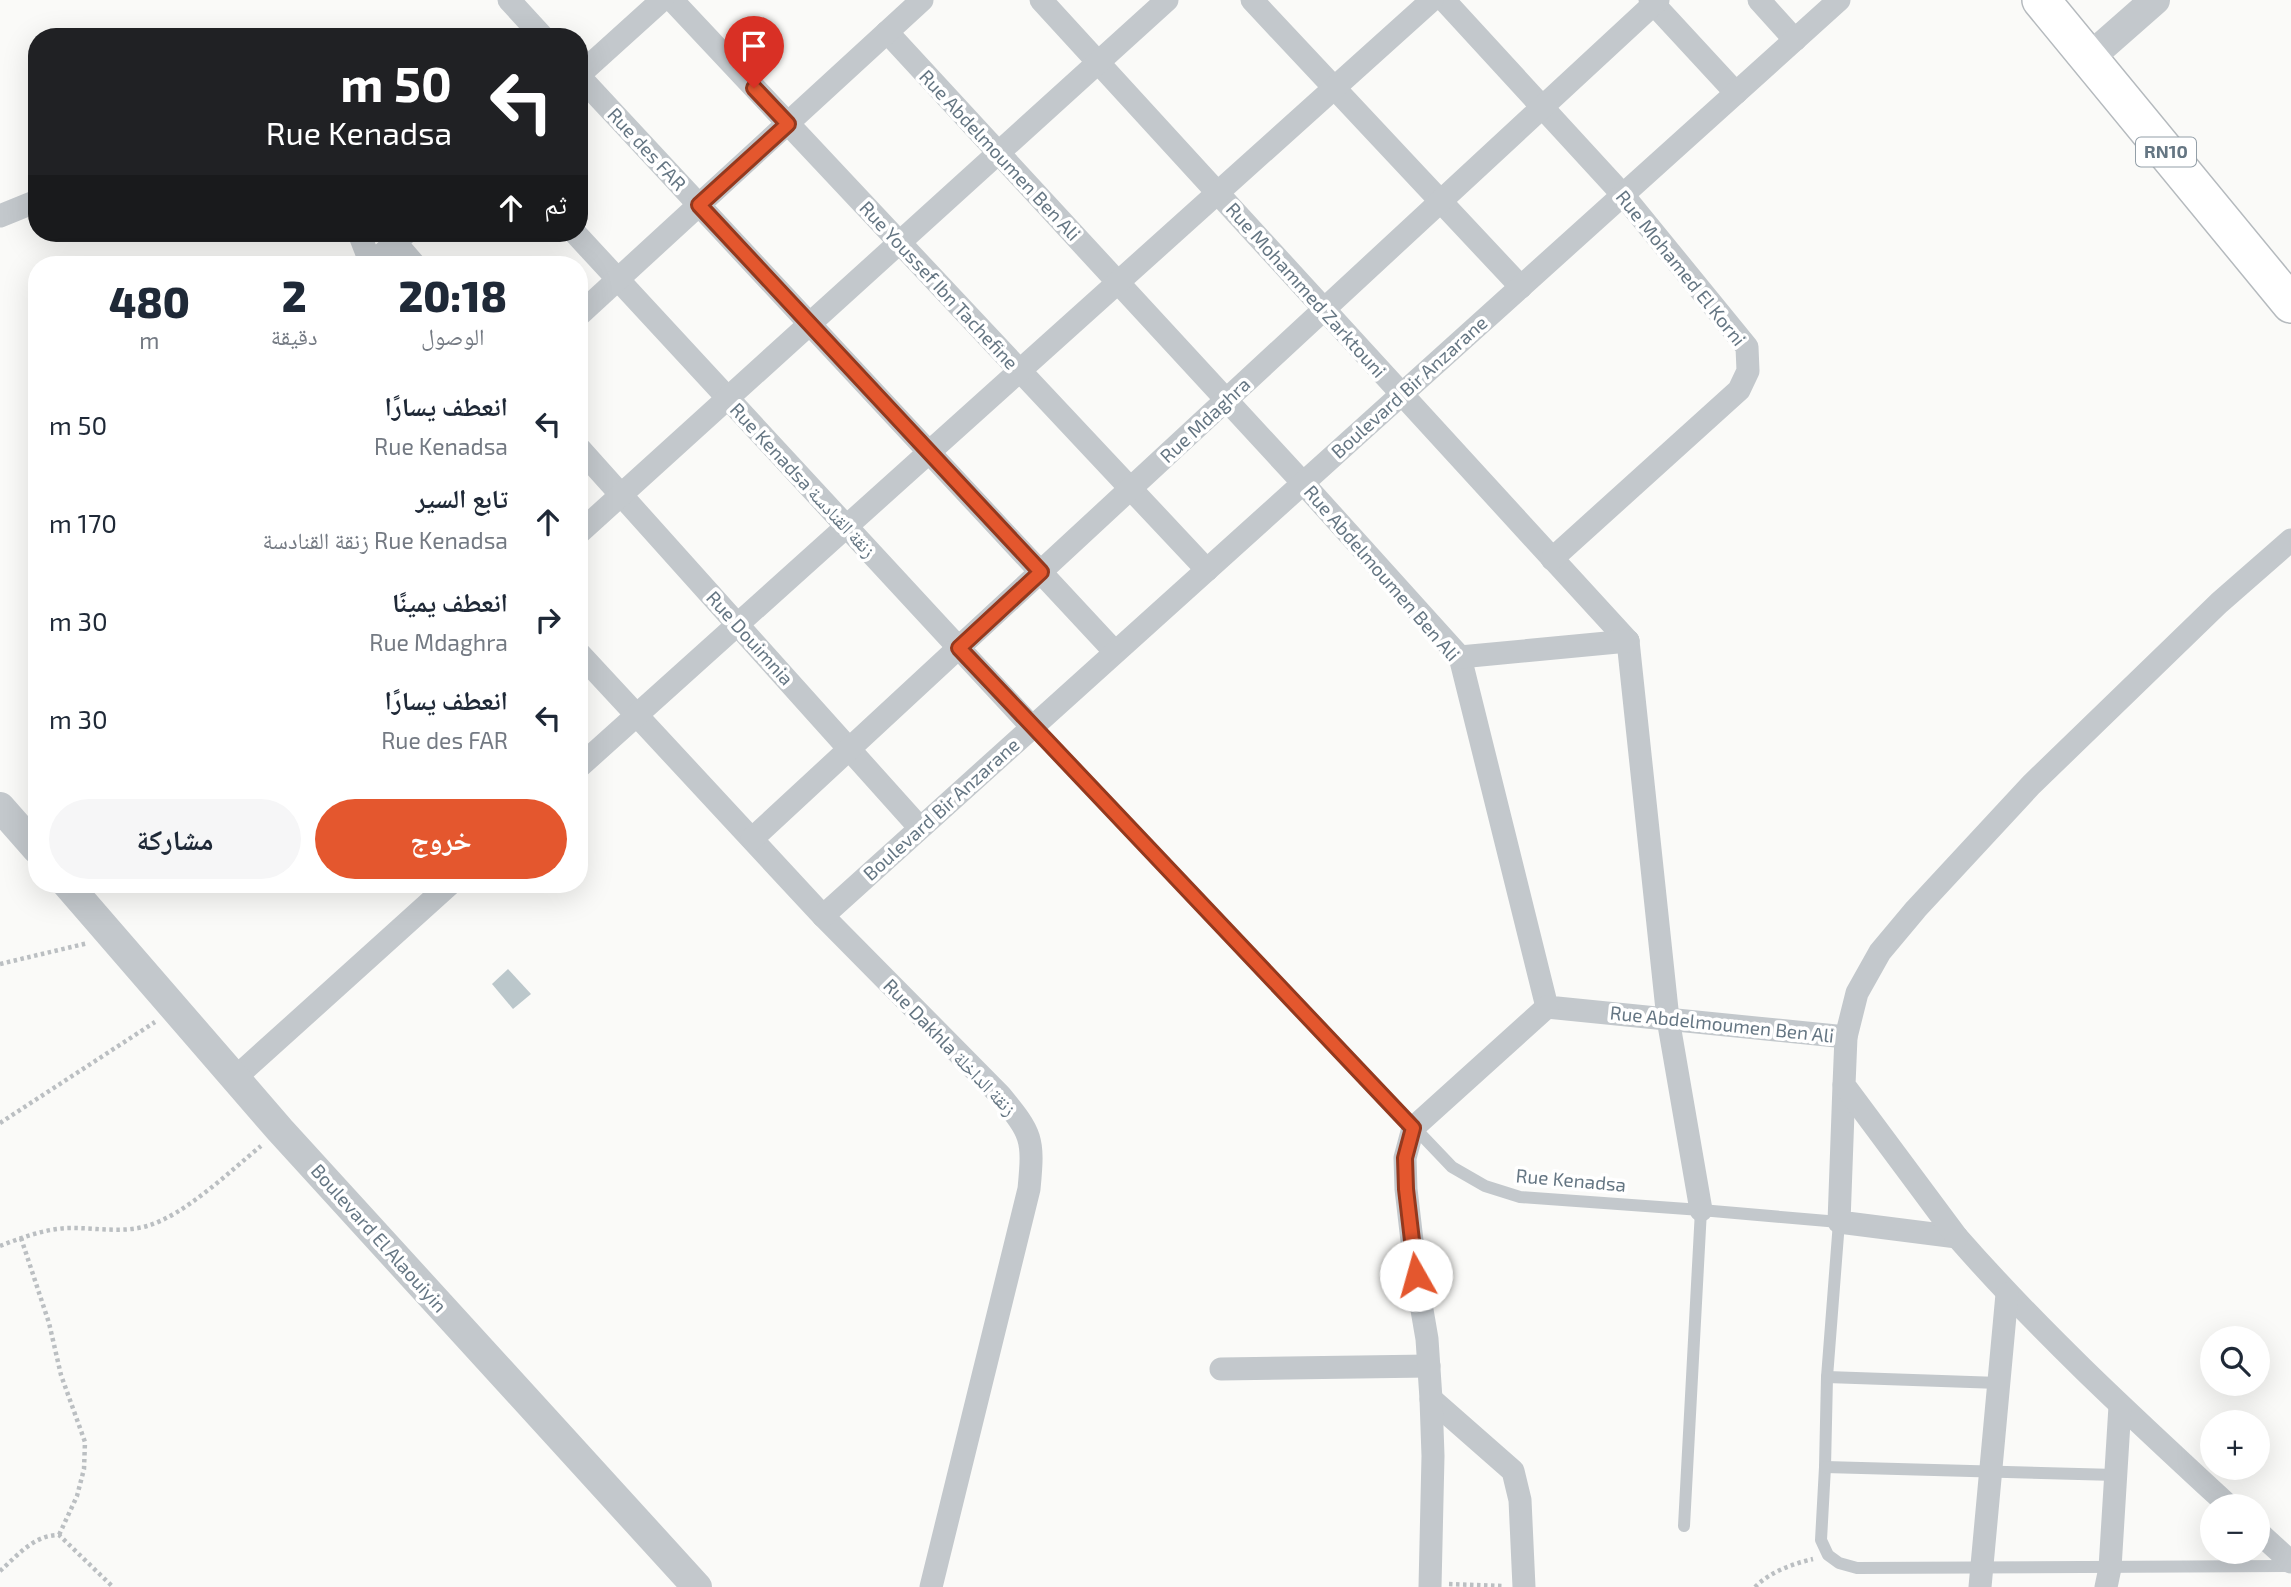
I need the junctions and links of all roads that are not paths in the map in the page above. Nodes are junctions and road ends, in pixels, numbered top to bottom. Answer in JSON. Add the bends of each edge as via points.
{"nodes":[{"id":1,"x":509,"y":0,"type":"edge"},
{"id":2,"x":662,"y":0,"type":"edge"},
{"id":3,"x":672,"y":0,"type":"edge"},
{"id":4,"x":922,"y":0,"type":"edge"},
{"id":5,"x":1041,"y":0,"type":"edge"},
{"id":6,"x":1167,"y":0,"type":"edge"},
{"id":7,"x":1252,"y":0,"type":"edge"},
{"id":8,"x":1432,"y":0,"type":"edge"},
{"id":9,"x":1444,"y":0,"type":"edge"},
{"id":10,"x":1759,"y":0,"type":"edge"},
{"id":11,"x":1839,"y":0,"type":"edge"},
{"id":12,"x":2041,"y":0,"type":"edge"},
{"id":13,"x":2155,"y":0,"type":"edge"},
{"id":14,"x":1654,"y":1,"type":"edge"},
{"id":15,"x":535,"y":28,"type":"edge"},
{"id":16,"x":887,"y":32,"type":"junction"},
{"id":17,"x":1795,"y":40,"type":"junction"},
{"id":18,"x":2089,"y":58,"type":"junction"},
{"id":19,"x":1098,"y":62,"type":"junction"},
{"id":20,"x":588,"y":67,"type":"edge"},
{"id":21,"x":588,"y":85,"type":"edge"},
{"id":22,"x":1334,"y":88,"type":"junction"},
{"id":23,"x":1736,"y":93,"type":"junction"},
{"id":24,"x":1542,"y":107,"type":"junction"},
{"id":25,"x":788,"y":124,"type":"junction"},
{"id":26,"x":998,"y":153,"type":"junction"},
{"id":27,"x":1217,"y":193,"type":"junction"},
{"id":28,"x":1623,"y":195,"type":"junction"},
{"id":29,"x":1441,"y":201,"type":"junction"},
{"id":30,"x":28,"y":205,"type":"edge"},
{"id":31,"x":699,"y":205,"type":"junction"},
{"id":32,"x":0,"y":216,"type":"edge"},
{"id":33,"x":396,"y":242,"type":"edge"},
{"id":34,"x":583,"y":242,"type":"edge"},
{"id":35,"x":899,"y":243,"type":"junction"},
{"id":36,"x":380,"y":256,"type":"edge"},
{"id":37,"x":618,"y":280,"type":"junction"},
{"id":38,"x":1118,"y":282,"type":"junction"},
{"id":39,"x":1521,"y":287,"type":"junction"},
{"id":40,"x":2291,"y":304,"type":"edge"},
{"id":41,"x":588,"y":308,"type":"edge"},
{"id":42,"x":1324,"y":309,"type":"junction"},
{"id":43,"x":810,"y":324,"type":"junction"},
{"id":44,"x":1020,"y":371,"type":"junction"},
{"id":45,"x":1402,"y":394,"type":"junction"},
{"id":46,"x":728,"y":398,"type":"junction"},
{"id":47,"x":1226,"y":400,"type":"junction"},
{"id":48,"x":929,"y":452,"type":"junction"},
{"id":49,"x":588,"y":458,"type":"edge"},
{"id":50,"x":1303,"y":483,"type":"junction"},
{"id":51,"x":1130,"y":489,"type":"junction"},
{"id":52,"x":621,"y":495,"type":"junction"},
{"id":53,"x":588,"y":525,"type":"edge"},
{"id":54,"x":847,"y":527,"type":"junction"},
{"id":55,"x":2291,"y":540,"type":"edge"},
{"id":56,"x":1552,"y":559,"type":"junction"},
{"id":57,"x":1207,"y":570,"type":"junction"},
{"id":58,"x":1041,"y":572,"type":"junction"},
{"id":59,"x":738,"y":625,"type":"junction"},
{"id":60,"x":1628,"y":641,"type":"junction"},
{"id":61,"x":959,"y":648,"type":"junction"},
{"id":62,"x":1115,"y":652,"type":"junction"},
{"id":63,"x":1460,"y":657,"type":"junction"},
{"id":64,"x":588,"y":663,"type":"edge"},
{"id":65,"x":636,"y":716,"type":"junction"},
{"id":66,"x":1032,"y":727,"type":"junction"},
{"id":67,"x":849,"y":749,"type":"junction"},
{"id":68,"x":588,"y":759,"type":"edge"},
{"id":69,"x":0,"y":807,"type":"edge"},
{"id":70,"x":920,"y":828,"type":"junction"},
{"id":71,"x":28,"y":839,"type":"edge"},
{"id":72,"x":752,"y":839,"type":"junction"},
{"id":73,"x":75,"y":893,"type":"edge"},
{"id":74,"x":440,"y":893,"type":"edge"},
{"id":75,"x":823,"y":915,"type":"junction"},
{"id":76,"x":1547,"y":1007,"type":"junction"},
{"id":77,"x":1668,"y":1019,"type":"junction"},
{"id":78,"x":1846,"y":1037,"type":"junction"},
{"id":79,"x":234,"y":1078,"type":"junction"},
{"id":80,"x":1844,"y":1084,"type":"junction"},
{"id":81,"x":1413,"y":1128,"type":"junction"},
{"id":82,"x":1701,"y":1210,"type":"junction"},
{"id":83,"x":1839,"y":1222,"type":"junction"},
{"id":84,"x":1958,"y":1237,"type":"junction"},
{"id":85,"x":2007,"y":1294,"type":"junction"},
{"id":86,"x":1429,"y":1366,"type":"junction"},
{"id":87,"x":1221,"y":1370,"type":"dead end"},
{"id":88,"x":1827,"y":1377,"type":"junction"},
{"id":89,"x":1999,"y":1383,"type":"junction"},
{"id":90,"x":1432,"y":1399,"type":"junction"},
{"id":91,"x":2120,"y":1406,"type":"junction"},
{"id":92,"x":1825,"y":1467,"type":"junction"},
{"id":93,"x":1991,"y":1473,"type":"junction"},
{"id":94,"x":2116,"y":1475,"type":"junction"},
{"id":95,"x":2216,"y":1494,"type":"edge"},
{"id":96,"x":1684,"y":1527,"type":"dead end"},
{"id":97,"x":2270,"y":1544,"type":"edge"},
{"id":98,"x":2291,"y":1564,"type":"edge"},
{"id":99,"x":1981,"y":1578,"type":"edge"},
{"id":100,"x":2108,"y":1578,"type":"edge"},
{"id":101,"x":1430,"y":1585,"type":"edge"},
{"id":102,"x":696,"y":1587,"type":"edge"},
{"id":103,"x":931,"y":1587,"type":"edge"},
{"id":104,"x":1524,"y":1587,"type":"edge"}],
"edges":[{"from":1,"to":15,"type":"street"},
{"from":2,"to":20,"type":"street"},
{"from":3,"to":25,"type":"street","name":"Rue Youssef Ibn Tachefine"},
{"from":4,"to":16,"type":"street"},
{"from":5,"to":19,"type":"street","name":"Rue Mohammed Zarktouni"},
{"from":6,"to":19,"type":"street"},
{"from":7,"to":22,"type":"street"},
{"from":8,"to":22,"type":"street"},
{"from":9,"to":24,"type":"street","name":"Rue Mohamed El Korni"},
{"from":10,"to":17,"type":"street"},
{"from":11,"to":17,"type":"street","name":"Boulevard Bir Anzarane"},
{"from":12,"to":18,"type":"main road","number":"RN10"},
{"from":13,"to":18,"type":"street"},
{"from":14,"to":23,"type":"street"},
{"from":14,"to":24,"type":"street","name":"Rue Mdaghra"},
{"from":16,"to":25,"type":"street"},
{"from":16,"to":26,"type":"street","name":"Rue Abdelmoumen Ben Ali"},
{"from":17,"to":23,"type":"street","name":"Boulevard Bir Anzarane"},
{"from":18,"to":40,"type":"main road","number":"RN10"},
{"from":19,"to":26,"type":"street"},
{"from":19,"to":27,"type":"street","name":"Rue Mohammed Zarktouni"},
{"from":21,"to":31,"type":"street","name":"Rue des FAR"},
{"from":22,"to":27,"type":"street"},
{"from":22,"to":29,"type":"street"},
{"from":23,"to":28,"type":"street","name":"Boulevard Bir Anzarane"},
{"from":24,"to":28,"type":"street","name":"Rue Mohamed El Korni"},
{"from":24,"to":29,"type":"street","name":"Rue Mdaghra"},
{"from":25,"to":31,"type":"street"},
{"from":25,"to":35,"type":"street","name":"Rue Youssef Ibn Tachefine"},
{"from":26,"to":35,"type":"street"},
{"from":26,"to":38,"type":"street","name":"Rue Abdelmoumen Ben Ali"},
{"from":27,"to":38,"type":"street"},
{"from":27,"to":42,"type":"street","name":"Rue Mohammed Zarktouni"},
{"from":28,"to":39,"type":"street","name":"Boulevard Bir Anzarane"},
{"from":28,"to":56,"type":"street","name":"Rue Mohamed El Korni","via":[[1747,347],[1748,371],[1739,390]]},
{"from":29,"to":39,"type":"street"},
{"from":29,"to":42,"type":"street","name":"Rue Mdaghra"},
{"from":30,"to":32,"type":"street"},
{"from":31,"to":37,"type":"street"},
{"from":31,"to":43,"type":"street","name":"Rue des FAR"},
{"from":33,"to":36,"type":"street"},
{"from":34,"to":37,"type":"street","name":"Rue Kenadsa زنقة القنادسة"},
{"from":35,"to":43,"type":"street"},
{"from":35,"to":44,"type":"street","name":"Rue Youssef Ibn Tachefine"},
{"from":37,"to":41,"type":"street"},
{"from":37,"to":46,"type":"street","name":"Rue Kenadsa زنقة القنادسة"},
{"from":38,"to":44,"type":"street"},
{"from":38,"to":47,"type":"street","name":"Rue Abdelmoumen Ben Ali"},
{"from":39,"to":45,"type":"street","name":"Boulevard Bir Anzarane"},
{"from":42,"to":45,"type":"street","name":"Rue Mohammed Zarktouni"},
{"from":42,"to":47,"type":"street","name":"Rue Mdaghra"},
{"from":43,"to":46,"type":"street"},
{"from":43,"to":48,"type":"street","name":"Rue des FAR"},
{"from":44,"to":48,"type":"street"},
{"from":44,"to":51,"type":"street","name":"Rue Youssef Ibn Tachefine"},
{"from":45,"to":50,"type":"street","name":"Boulevard Bir Anzarane"},
{"from":45,"to":56,"type":"street","name":"Rue Mohammed Zarktouni"},
{"from":46,"to":52,"type":"street"},
{"from":46,"to":54,"type":"street","name":"Rue Kenadsa زنقة القنادسة"},
{"from":47,"to":50,"type":"street","name":"Rue Abdelmoumen Ben Ali"},
{"from":47,"to":51,"type":"street","name":"Rue Mdaghra"},
{"from":48,"to":54,"type":"street"},
{"from":48,"to":58,"type":"street","name":"Rue des FAR"},
{"from":49,"to":52,"type":"street","name":"Rue Douimnia"},
{"from":50,"to":57,"type":"street","name":"Boulevard Bir Anzarane"},
{"from":50,"to":63,"type":"street","name":"Rue Abdelmoumen Ben Ali"},
{"from":51,"to":57,"type":"street","name":"Rue Youssef Ibn Tachefine"},
{"from":51,"to":58,"type":"street","name":"Rue Mdaghra"},
{"from":52,"to":53,"type":"street"},
{"from":52,"to":59,"type":"street","name":"Rue Douimnia"},
{"from":54,"to":59,"type":"street"},
{"from":54,"to":61,"type":"street","name":"Rue Kenadsa زنقة القنادسة"},
{"from":55,"to":78,"type":"street","via":[[2219,603],[2031,785],[1916,909],[1880,952],[1857,993]]},
{"from":56,"to":60,"type":"street","name":"Rue Mohammed Zarktouni"},
{"from":57,"to":62,"type":"street","name":"Boulevard Bir Anzarane"},
{"from":58,"to":61,"type":"street","name":"Rue Mdaghra"},
{"from":58,"to":62,"type":"street","name":"Rue des FAR"},
{"from":59,"to":65,"type":"street"},
{"from":59,"to":67,"type":"street","name":"Rue Douimnia"},
{"from":60,"to":63,"type":"street"},
{"from":60,"to":77,"type":"street"},
{"from":61,"to":66,"type":"street","name":"Rue Kenadsa زنقة القنادسة"},
{"from":61,"to":67,"type":"street","name":"Rue Mdaghra"},
{"from":62,"to":66,"type":"street","name":"Boulevard Bir Anzarane"},
{"from":63,"to":76,"type":"street","name":"Rue Abdelmoumen Ben Ali"},
{"from":64,"to":65,"type":"street","name":"Rue Dakhla زنقة الداخلة"},
{"from":65,"to":68,"type":"street"},
{"from":65,"to":72,"type":"street","name":"Rue Dakhla زنقة الداخلة"},
{"from":66,"to":70,"type":"street","name":"Boulevard Bir Anzarane"},
{"from":66,"to":81,"type":"lane","name":"Rue Kenadsa"},
{"from":67,"to":70,"type":"street","name":"Rue Douimnia"},
{"from":67,"to":72,"type":"street","name":"Rue Mdaghra"},
{"from":69,"to":71,"type":"street"},
{"from":70,"to":75,"type":"street","name":"Boulevard Bir Anzarane"},
{"from":72,"to":75,"type":"street","name":"Rue Dakhla زنقة الداخلة"},
{"from":73,"to":79,"type":"street","name":"Boulevard El Alaouiyin"},
{"from":74,"to":79,"type":"street"},
{"from":75,"to":103,"type":"street","name":"Rue Dakhla زنقة الداخلة","via":[[1000,1095],[1024,1125],[1033,1151],[1024,1214]]},
{"from":76,"to":77,"type":"street","name":"Rue Abdelmoumen Ben Ali"},
{"from":76,"to":81,"type":"street"},
{"from":77,"to":78,"type":"street","name":"Rue Abdelmoumen Ben Ali"},
{"from":77,"to":82,"type":"street"},
{"from":78,"to":80,"type":"street"},
{"from":79,"to":102,"type":"street","name":"Boulevard El Alaouiyin"},
{"from":80,"to":83,"type":"street"},
{"from":80,"to":84,"type":"street"},
{"from":81,"to":82,"type":"lane","name":"Rue Kenadsa","via":[[1452,1167],[1485,1186],[1520,1197]]},
{"from":81,"to":86,"type":"street","via":[[1405,1158],[1406,1189]]},
{"from":82,"to":83,"type":"lane","name":"Rue Kenadsa"},
{"from":82,"to":96,"type":"lane"},
{"from":83,"to":84,"type":"street"},
{"from":83,"to":88,"type":"lane"},
{"from":84,"to":85,"type":"street"},
{"from":85,"to":89,"type":"street"},
{"from":85,"to":91,"type":"street"},
{"from":86,"to":87,"type":"street"},
{"from":86,"to":90,"type":"street"},
{"from":88,"to":89,"type":"lane"},
{"from":88,"to":92,"type":"lane"},
{"from":89,"to":93,"type":"street"},
{"from":90,"to":101,"type":"street"},
{"from":90,"to":104,"type":"street","via":[[1513,1471],[1520,1500]]},
{"from":91,"to":94,"type":"street"},
{"from":91,"to":95,"type":"street"},
{"from":92,"to":93,"type":"lane"},
{"from":92,"to":99,"type":"lane","via":[[1821,1540],[1828,1555],[1839,1563]]},
{"from":93,"to":94,"type":"lane"},
{"from":93,"to":99,"type":"street"},
{"from":94,"to":100,"type":"street"},
{"from":97,"to":98,"type":"street"},
{"from":98,"to":100,"type":"lane"},
{"from":99,"to":100,"type":"lane"}]}
